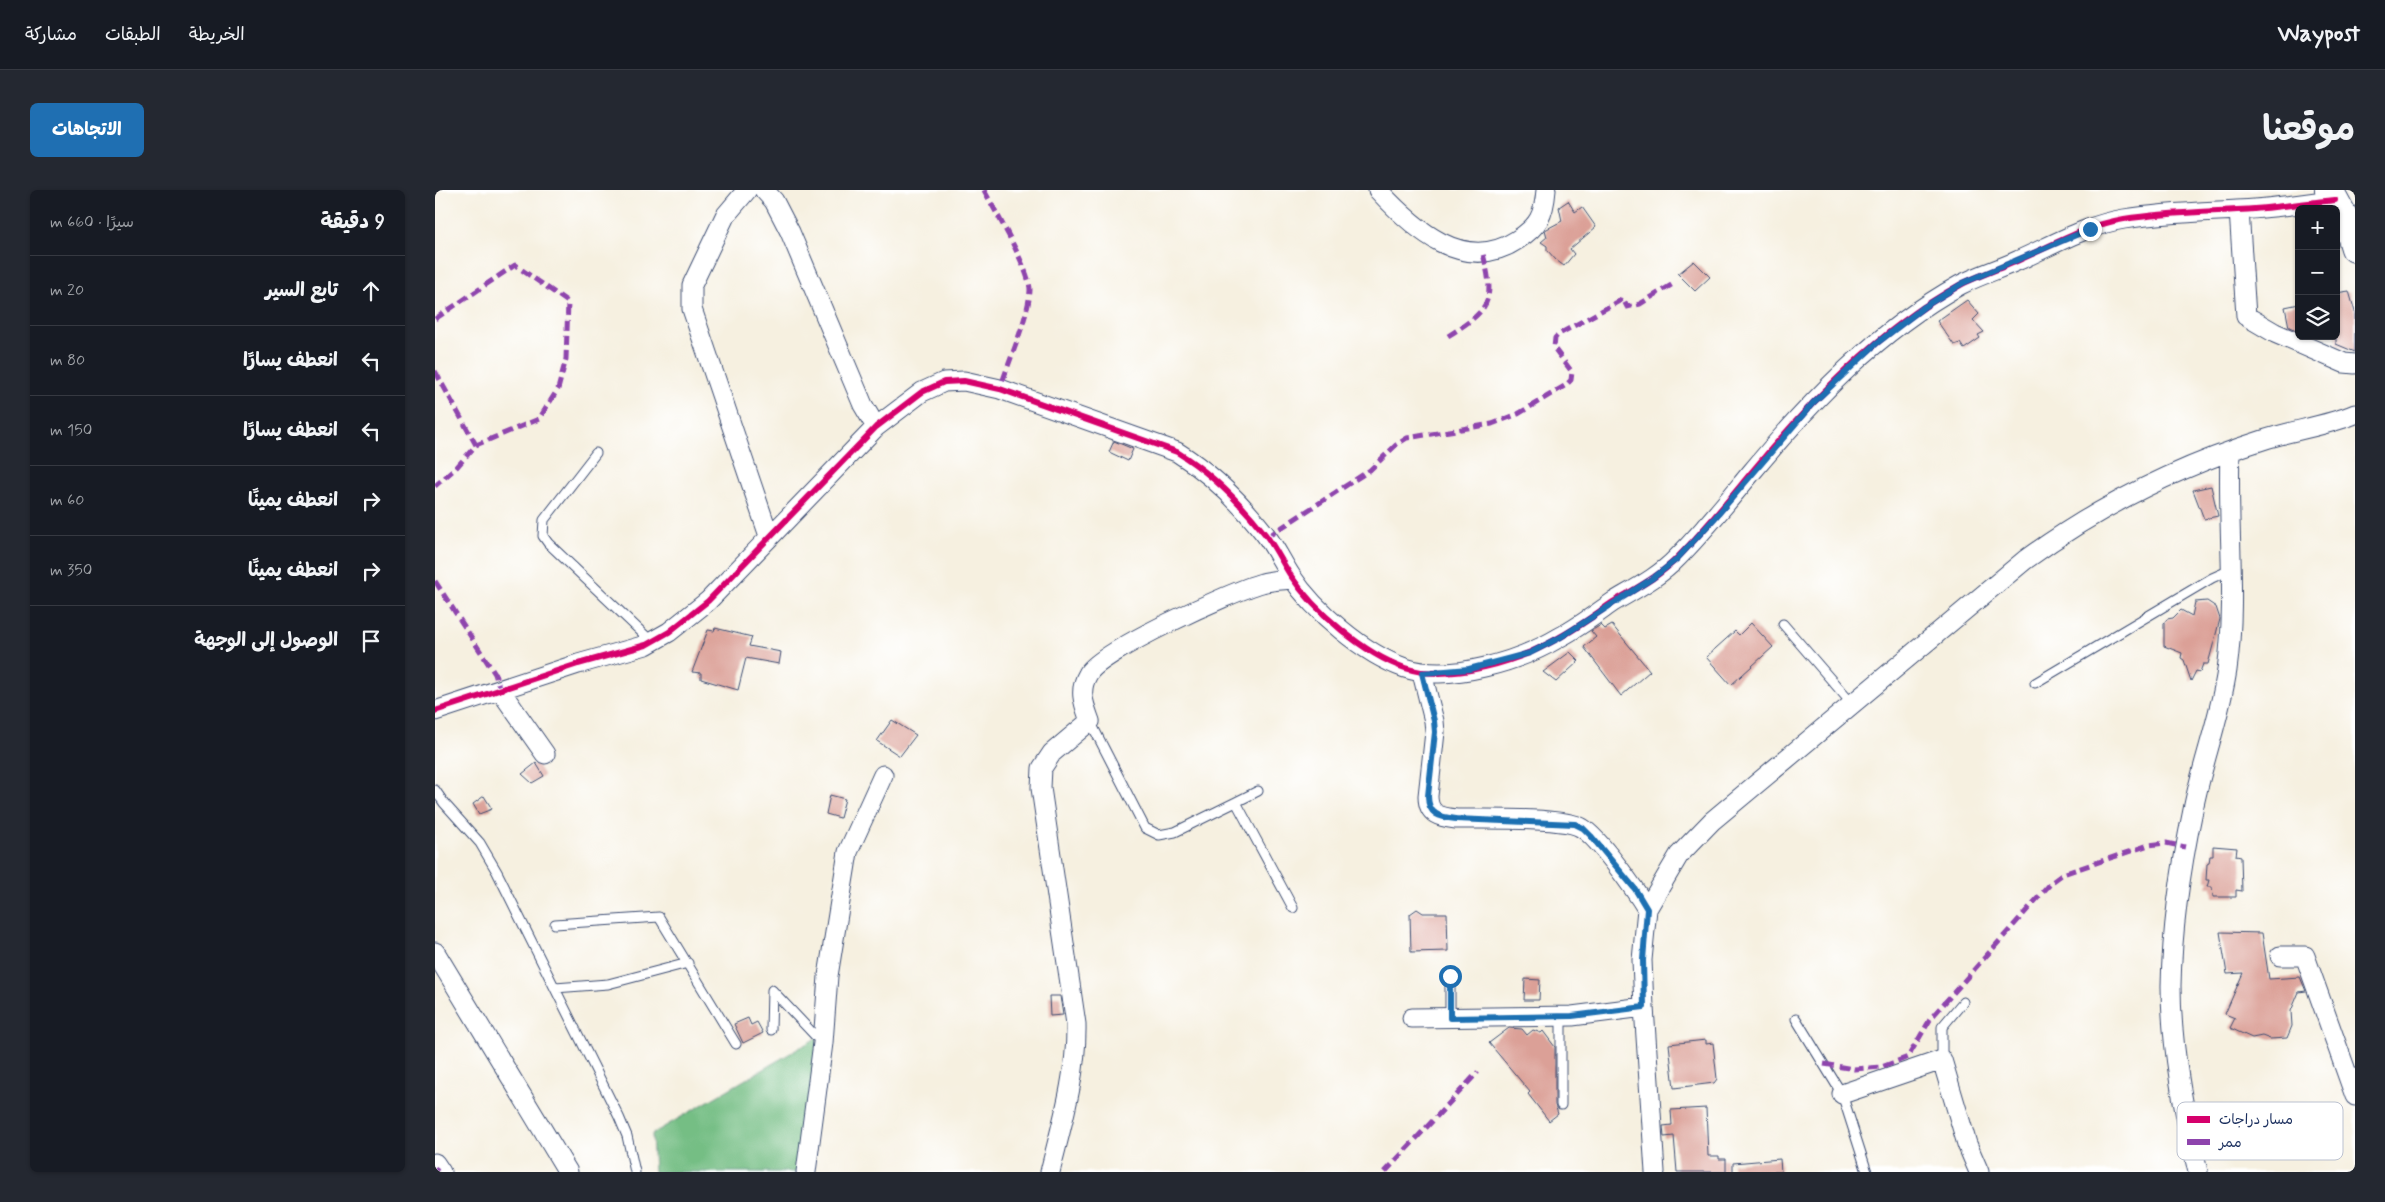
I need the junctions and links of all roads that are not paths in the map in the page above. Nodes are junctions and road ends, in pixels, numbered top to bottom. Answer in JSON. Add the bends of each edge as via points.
{"nodes":[{"id":1,"x":747,"y":190,"type":"edge"},
{"id":2,"x":764,"y":190,"type":"edge"},
{"id":3,"x":1378,"y":190,"type":"edge"},
{"id":4,"x":1546,"y":190,"type":"edge"},
{"id":5,"x":2332,"y":195,"type":"edge"},
{"id":6,"x":2239,"y":210,"type":"junction"},
{"id":7,"x":2355,"y":248,"type":"edge"},
{"id":8,"x":2355,"y":364,"type":"edge"},
{"id":9,"x":2355,"y":414,"type":"edge"},
{"id":10,"x":875,"y":428,"type":"junction"},
{"id":11,"x":2230,"y":452,"type":"junction"},
{"id":12,"x":596,"y":453,"type":"dead end"},
{"id":13,"x":769,"y":536,"type":"junction"},
{"id":14,"x":2230,"y":570,"type":"junction"},
{"id":15,"x":1292,"y":579,"type":"junction"},
{"id":16,"x":1783,"y":624,"type":"dead end"},
{"id":17,"x":652,"y":642,"type":"junction"},
{"id":18,"x":1422,"y":673,"type":"junction"},
{"id":19,"x":2035,"y":683,"type":"dead end"},
{"id":20,"x":500,"y":690,"type":"junction"},
{"id":21,"x":1853,"y":705,"type":"junction"},
{"id":22,"x":435,"y":711,"type":"edge"},
{"id":23,"x":1090,"y":721,"type":"junction"},
{"id":24,"x":545,"y":754,"type":"dead end"},
{"id":25,"x":883,"y":775,"type":"dead end"},
{"id":26,"x":435,"y":790,"type":"edge"},
{"id":27,"x":1258,"y":791,"type":"dead end"},
{"id":28,"x":1236,"y":802,"type":"junction"},
{"id":29,"x":1293,"y":908,"type":"dead end"},
{"id":30,"x":1647,"y":909,"type":"junction"},
{"id":31,"x":555,"y":924,"type":"dead end"},
{"id":32,"x":435,"y":952,"type":"edge"},
{"id":33,"x":2280,"y":956,"type":"dead end"},
{"id":34,"x":688,"y":962,"type":"junction"},
{"id":35,"x":1450,"y":976,"type":"dead end"},
{"id":36,"x":555,"y":988,"type":"junction"},
{"id":37,"x":1963,"y":1002,"type":"dead end"},
{"id":38,"x":1644,"y":1007,"type":"junction"},
{"id":39,"x":1561,"y":1016,"type":"junction"},
{"id":40,"x":1412,"y":1018,"type":"dead end"},
{"id":41,"x":1450,"y":1018,"type":"junction"},
{"id":42,"x":1796,"y":1019,"type":"dead end"},
{"id":43,"x":771,"y":1030,"type":"dead end"},
{"id":44,"x":823,"y":1043,"type":"junction"},
{"id":45,"x":736,"y":1044,"type":"dead end"},
{"id":46,"x":1942,"y":1060,"type":"junction"},
{"id":47,"x":1842,"y":1094,"type":"junction"},
{"id":48,"x":2355,"y":1096,"type":"edge"},
{"id":49,"x":2185,"y":1102,"type":"edge"},
{"id":50,"x":1561,"y":1105,"type":"dead end"},
{"id":51,"x":435,"y":1163,"type":"edge"},
{"id":52,"x":441,"y":1172,"type":"edge"},
{"id":53,"x":567,"y":1172,"type":"edge"},
{"id":54,"x":635,"y":1172,"type":"edge"},
{"id":55,"x":806,"y":1172,"type":"edge"},
{"id":56,"x":1050,"y":1172,"type":"edge"},
{"id":57,"x":1655,"y":1172,"type":"edge"},
{"id":58,"x":1867,"y":1172,"type":"edge"},
{"id":59,"x":1979,"y":1172,"type":"edge"}],
"edges":[{"from":1,"to":13,"type":"street","via":[[725,216],[692,285],[692,310]]},
{"from":2,"to":10,"type":"street","via":[[775,201],[790,232]]},
{"from":3,"to":4,"type":"street","via":[[1394,208],[1438,243],[1483,254],[1513,243],[1528,233],[1540,220]]},
{"from":5,"to":6,"type":"street"},
{"from":5,"to":7,"type":"highway","via":[[2348,225]]},
{"from":6,"to":8,"type":"street","via":[[2246,316],[2275,333]]},
{"from":6,"to":18,"type":"street","via":[[2121,219],[1963,283],[1924,307],[1848,369],[1785,434],[1676,560],[1653,578],[1530,653],[1469,669]]},
{"from":9,"to":11,"type":"street","via":[[2263,439]]},
{"from":10,"to":13,"type":"street"},
{"from":10,"to":15,"type":"street","via":[[922,392],[944,382],[964,381],[999,389],[1170,450],[1191,461],[1233,497],[1267,537]]},
{"from":11,"to":14,"type":"street"},
{"from":11,"to":21,"type":"street","via":[[2184,468],[2135,491],[2061,534],[2025,560]]},
{"from":12,"to":17,"type":"lane","via":[[544,520],[543,536]]},
{"from":13,"to":17,"type":"street","via":[[708,602]]},
{"from":14,"to":19,"type":"lane"},
{"from":14,"to":49,"type":"street","via":[[2230,641],[2226,673],[2187,840],[2175,927],[2171,986]]},
{"from":15,"to":18,"type":"street","via":[[1331,621],[1359,644],[1383,659]]},
{"from":15,"to":23,"type":"street","via":[[1264,582],[1241,590],[1167,624],[1095,664],[1083,685],[1082,698]]},
{"from":16,"to":21,"type":"lane"},
{"from":17,"to":20,"type":"street"},
{"from":18,"to":30,"type":"street","via":[[1435,727],[1428,796],[1431,811],[1456,819],[1575,824],[1591,836],[1635,889]]},
{"from":20,"to":22,"type":"street"},
{"from":20,"to":24,"type":"street"},
{"from":21,"to":30,"type":"street","via":[[1694,838],[1667,874]]},
{"from":23,"to":28,"type":"lane","via":[[1145,828],[1159,835],[1175,832]]},
{"from":23,"to":56,"type":"street","via":[[1052,753],[1042,768],[1041,788],[1075,1024],[1076,1051],[1073,1081]]},
{"from":25,"to":44,"type":"street","via":[[848,852],[828,976]]},
{"from":26,"to":36,"type":"lane","via":[[488,856]]},
{"from":27,"to":28,"type":"lane"},
{"from":28,"to":29,"type":"lane"},
{"from":30,"to":38,"type":"street"},
{"from":31,"to":34,"type":"lane","via":[[659,917]]},
{"from":32,"to":53,"type":"street"},
{"from":33,"to":48,"type":"street","via":[[2305,956]]},
{"from":34,"to":36,"type":"lane","via":[[607,984]]},
{"from":34,"to":45,"type":"lane"},
{"from":35,"to":41,"type":"lane"},
{"from":36,"to":54,"type":"lane","via":[[619,1117]]},
{"from":37,"to":46,"type":"lane","via":[[1942,1027]]},
{"from":38,"to":39,"type":"street"},
{"from":38,"to":57,"type":"street"},
{"from":39,"to":41,"type":"street"},
{"from":39,"to":50,"type":"lane"},
{"from":40,"to":41,"type":"street"},
{"from":42,"to":47,"type":"lane"},
{"from":43,"to":44,"type":"lane","via":[[772,990]]},
{"from":44,"to":55,"type":"street"},
{"from":46,"to":47,"type":"street"},
{"from":46,"to":59,"type":"street","via":[[1967,1144]]},
{"from":47,"to":58,"type":"lane"},
{"from":51,"to":52,"type":"street"}]}
